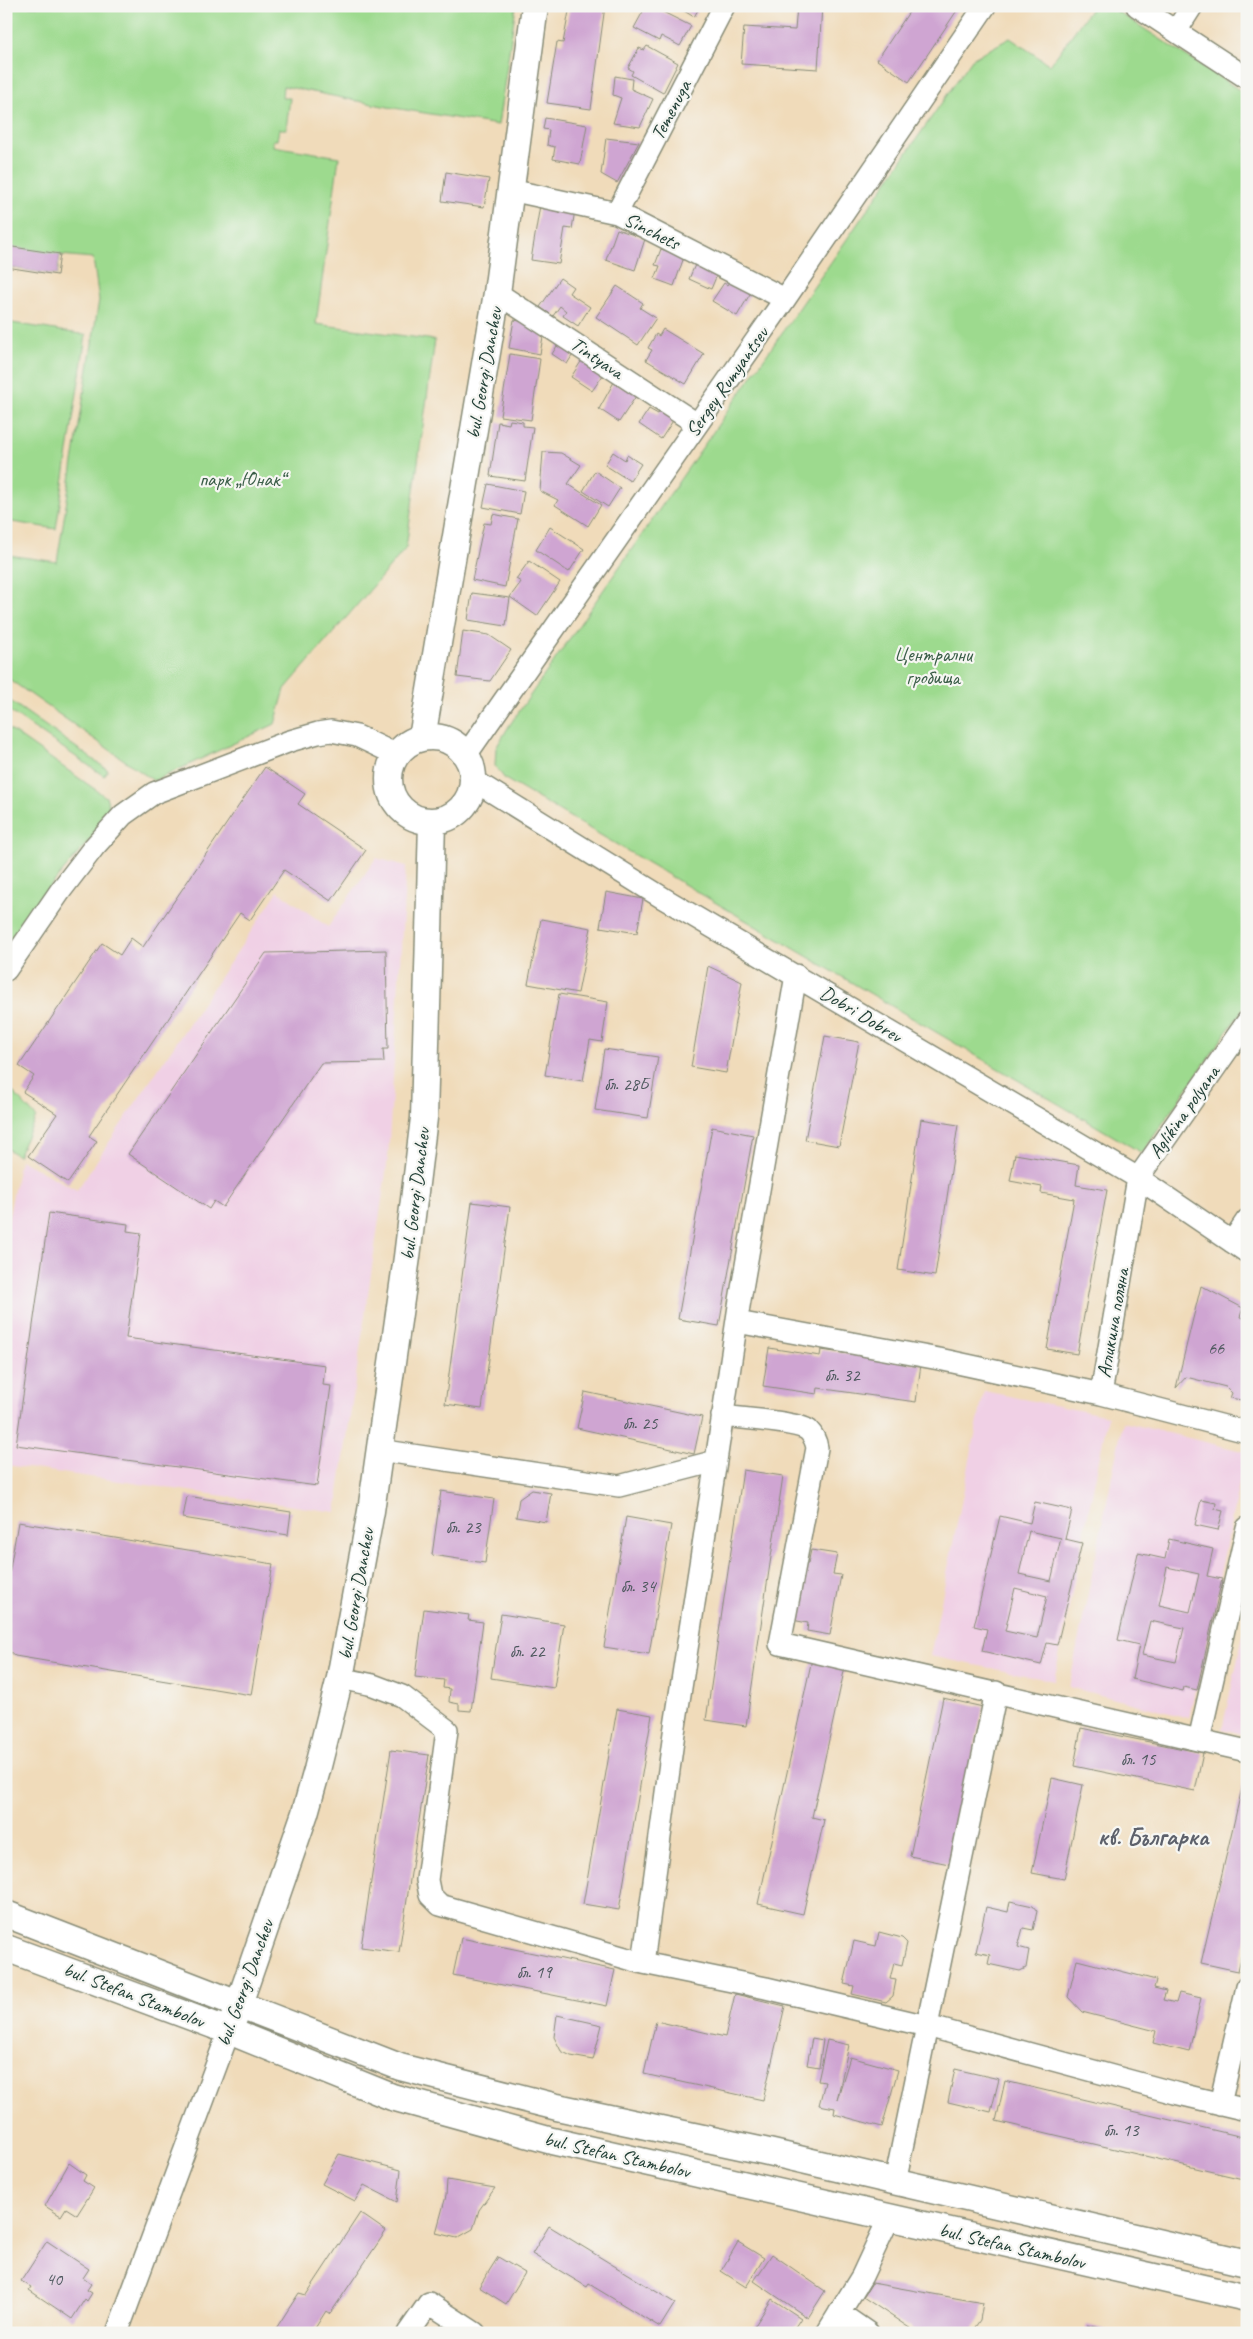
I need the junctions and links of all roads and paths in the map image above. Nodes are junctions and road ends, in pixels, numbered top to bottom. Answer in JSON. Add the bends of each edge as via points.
{"nodes":[{"id":1,"x":535,"y":6,"type":"edge"},
{"id":2,"x":724,"y":6,"type":"edge"},
{"id":3,"x":985,"y":6,"type":"edge"},
{"id":4,"x":1138,"y":6,"type":"edge"},
{"id":5,"x":1192,"y":6,"type":"edge"},
{"id":6,"x":1176,"y":31,"type":"junction"},
{"id":7,"x":1247,"y":78,"type":"edge"},
{"id":8,"x":510,"y":190,"type":"junction"},
{"id":9,"x":617,"y":213,"type":"junction"},
{"id":10,"x":497,"y":293,"type":"junction"},
{"id":11,"x":785,"y":299,"type":"junction"},
{"id":12,"x":697,"y":424,"type":"junction"},
{"id":13,"x":422,"y":738,"type":"junction"},
{"id":14,"x":397,"y":755,"type":"junction"},
{"id":15,"x":466,"y":755,"type":"junction"},
{"id":16,"x":473,"y":780,"type":"junction"},
{"id":17,"x":432,"y":822,"type":"junction"},
{"id":18,"x":6,"y":970,"type":"edge"},
{"id":19,"x":796,"y":976,"type":"junction"},
{"id":20,"x":1247,"y":1022,"type":"edge"},
{"id":21,"x":1138,"y":1178,"type":"junction"},
{"id":22,"x":1247,"y":1220,"type":"edge"},
{"id":23,"x":1240,"y":1247,"type":"edge"},
{"id":24,"x":737,"y":1322,"type":"junction"},
{"id":25,"x":1102,"y":1394,"type":"junction"},
{"id":26,"x":722,"y":1416,"type":"junction"},
{"id":27,"x":1247,"y":1432,"type":"edge"},
{"id":28,"x":379,"y":1450,"type":"junction"},
{"id":29,"x":716,"y":1461,"type":"junction"},
{"id":30,"x":1247,"y":1528,"type":"edge"},
{"id":31,"x":340,"y":1678,"type":"junction"},
{"id":32,"x":996,"y":1692,"type":"junction"},
{"id":33,"x":1199,"y":1740,"type":"junction"},
{"id":34,"x":1247,"y":1751,"type":"edge"},
{"id":35,"x":6,"y":1914,"type":"edge"},
{"id":36,"x":6,"y":1948,"type":"edge"},
{"id":37,"x":643,"y":1963,"type":"junction"},
{"id":38,"x":1247,"y":1987,"type":"edge"},
{"id":39,"x":239,"y":2004,"type":"junction"},
{"id":40,"x":927,"y":2026,"type":"junction"},
{"id":41,"x":229,"y":2031,"type":"junction"},
{"id":42,"x":1220,"y":2104,"type":"junction"},
{"id":43,"x":1247,"y":2110,"type":"edge"},
{"id":44,"x":895,"y":2182,"type":"junction"},
{"id":45,"x":889,"y":2218,"type":"junction"},
{"id":46,"x":1247,"y":2263,"type":"edge"},
{"id":47,"x":1247,"y":2298,"type":"edge"},
{"id":48,"x":839,"y":2313,"type":"junction"},
{"id":49,"x":117,"y":2333,"type":"edge"},
{"id":50,"x":408,"y":2333,"type":"edge"},
{"id":51,"x":476,"y":2333,"type":"edge"},
{"id":52,"x":827,"y":2333,"type":"edge"},
{"id":53,"x":868,"y":2333,"type":"edge"}],
"edges":[{"from":1,"to":8,"type":"main road","name":"bul. Georgi Danchev"},
{"from":2,"to":9,"type":"street","name":"Temenuga"},
{"from":3,"to":11,"type":"street","name":"Sergey Rumyantsev"},
{"from":4,"to":6,"type":"street"},
{"from":5,"to":6,"type":"street"},
{"from":6,"to":7,"type":"street"},
{"from":8,"to":9,"type":"street","name":"Sinchets"},
{"from":8,"to":10,"type":"main road","name":"bul. Georgi Danchev"},
{"from":9,"to":11,"type":"street","name":"Sinchets"},
{"from":10,"to":12,"type":"street","name":"Tintyava"},
{"from":10,"to":13,"type":"main road","name":"bul. Georgi Danchev"},
{"from":11,"to":12,"type":"street","name":"Sergey Rumyantsev"},
{"from":12,"to":15,"type":"street","name":"Sergey Rumyantsev"},
{"from":13,"to":14,"type":"main road","via":[[411,742]]},
{"from":13,"to":15,"type":"main road","via":[[443,739]]},
{"from":14,"to":17,"type":"main road","via":[[390,773],[394,799],[413,818]]},
{"from":14,"to":18,"type":"street","via":[[357,736],[331,731],[318,733],[154,793],[123,815],[94,847]]},
{"from":15,"to":16,"type":"main road","via":[[472,767]]},
{"from":16,"to":17,"type":"main road","via":[[469,799],[461,809],[451,817]]},
{"from":16,"to":19,"type":"street","name":"Dobri Dobrev"},
{"from":17,"to":28,"type":"main road","name":"bul. Georgi Danchev","via":[[424,1118],[408,1257]]},
{"from":19,"to":21,"type":"street","name":"Dobri Dobrev"},
{"from":19,"to":24,"type":"street"},
{"from":20,"to":21,"type":"street","name":"Aglikina polyana"},
{"from":21,"to":23,"type":"street","name":"Dobri Dobrev"},
{"from":21,"to":25,"type":"street","name":"Агликина поляна"},
{"from":22,"to":23,"type":"street"},
{"from":24,"to":25,"type":"street","name":"Агликина поляна","via":[[939,1359]]},
{"from":24,"to":26,"type":"street"},
{"from":25,"to":27,"type":"street"},
{"from":26,"to":29,"type":"street"},
{"from":26,"to":32,"type":"street","via":[[802,1427],[816,1441],[780,1644]]},
{"from":28,"to":29,"type":"street","via":[[619,1486]]},
{"from":28,"to":31,"type":"main road","name":"bul. Georgi Danchev"},
{"from":29,"to":37,"type":"street"},
{"from":30,"to":33,"type":"street"},
{"from":31,"to":37,"type":"street","via":[[402,1696],[447,1730],[426,1880],[430,1895],[440,1905]]},
{"from":31,"to":39,"type":"main road","name":"bul. Georgi Danchev","via":[[305,1813]]},
{"from":32,"to":33,"type":"street"},
{"from":32,"to":40,"type":"street"},
{"from":33,"to":34,"type":"street"},
{"from":35,"to":39,"type":"main road","name":"bul. Stefan Stambolov"},
{"from":36,"to":41,"type":"main road","name":"bul. Stefan Stambolov"},
{"from":37,"to":40,"type":"street"},
{"from":38,"to":42,"type":"street"},
{"from":39,"to":41,"type":"main road","name":"bul. Georgi Danchev"},
{"from":39,"to":44,"type":"main road","name":"bul. Stefan Stambolov","via":[[400,2067],[557,2107]]},
{"from":40,"to":42,"type":"street"},
{"from":40,"to":44,"type":"street"},
{"from":41,"to":45,"type":"main road","name":"bul. Stefan Stambolov","via":[[392,2097],[552,2140]]},
{"from":41,"to":49,"type":"street","name":"bul. Georgi Danchev"},
{"from":42,"to":43,"type":"street"},
{"from":44,"to":46,"type":"main road","name":"bul. Stefan Stambolov"},
{"from":45,"to":47,"type":"main road","name":"bul. Stefan Stambolov"},
{"from":45,"to":48,"type":"street","via":[[862,2276]]},
{"from":48,"to":52,"type":"street"},
{"from":48,"to":53,"type":"street"},
{"from":50,"to":51,"type":"street","via":[[429,2304]]}]}
